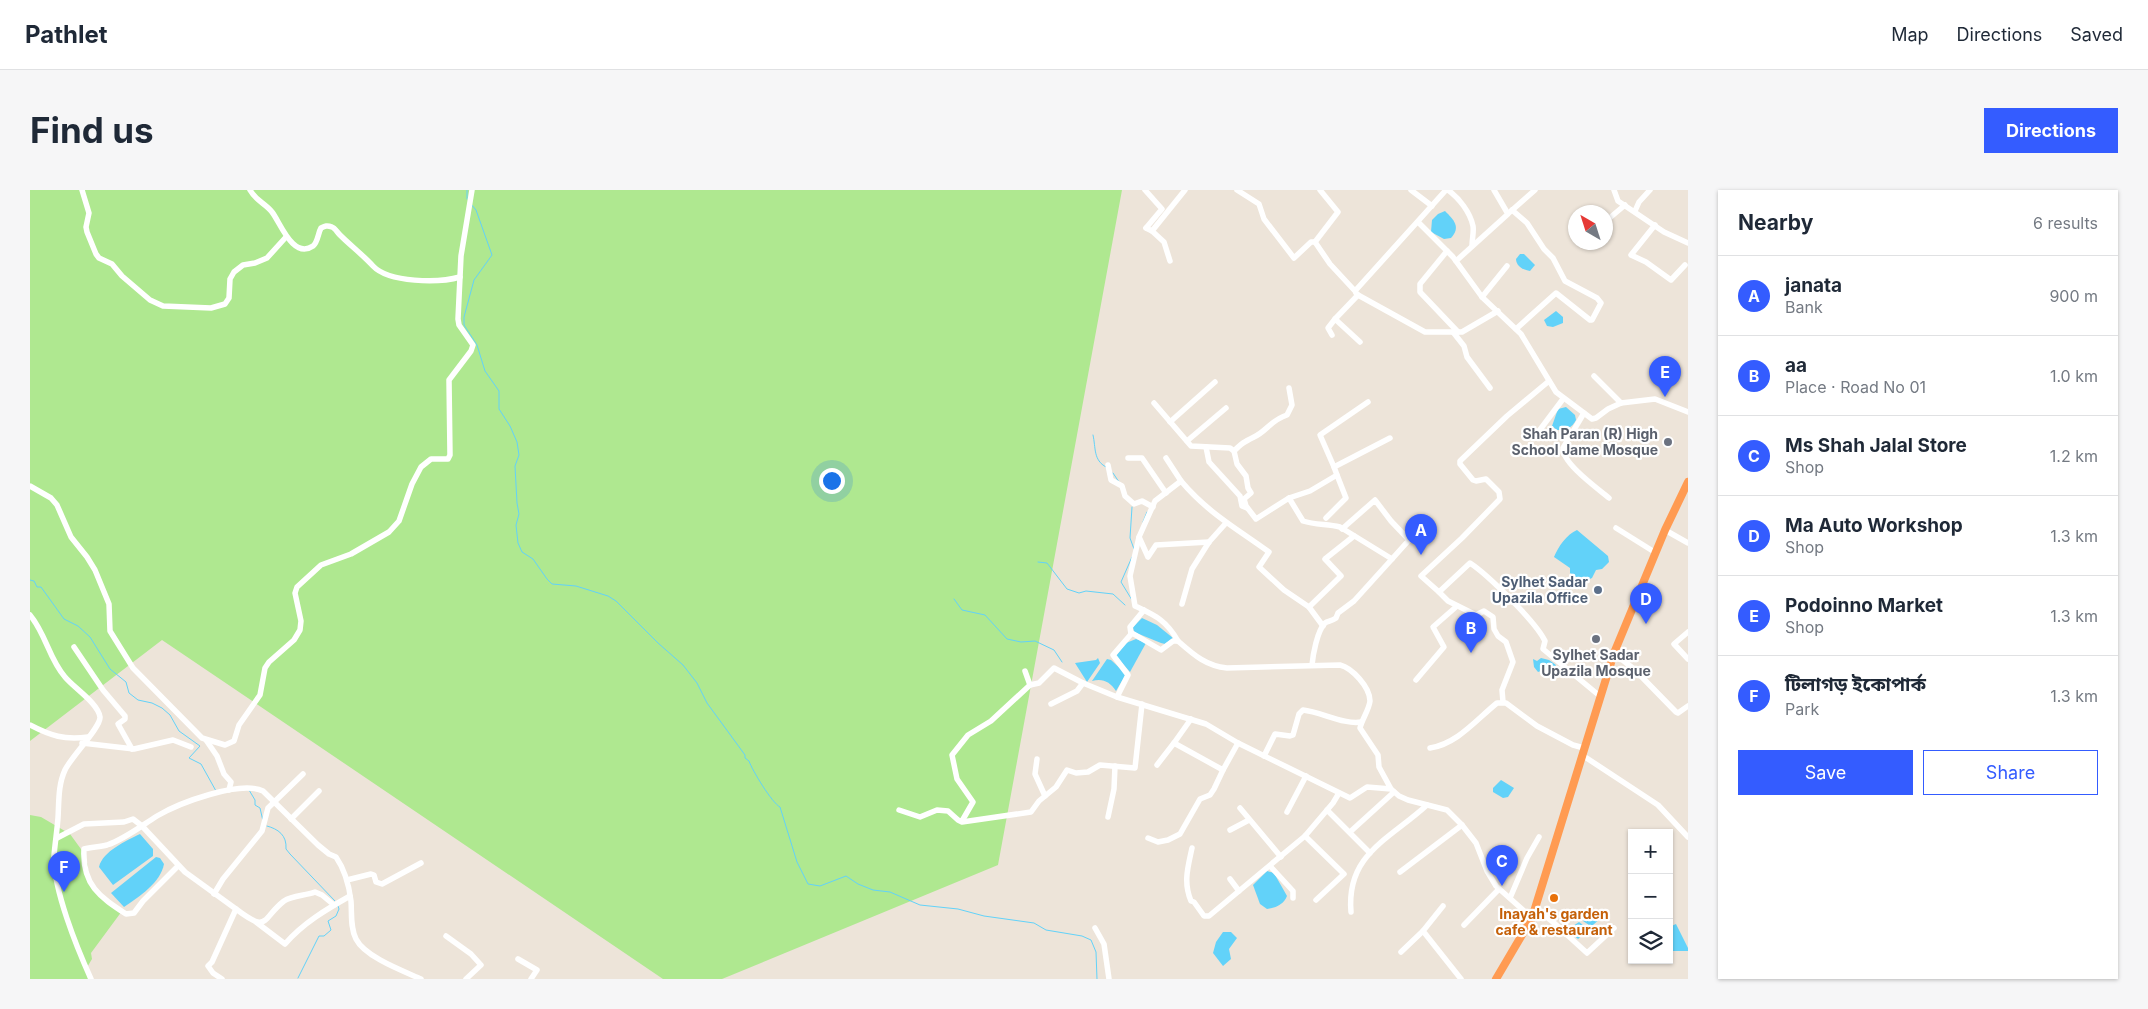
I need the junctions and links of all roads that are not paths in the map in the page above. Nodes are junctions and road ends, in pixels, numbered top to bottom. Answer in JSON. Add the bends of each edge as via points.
{"nodes":[{"id":1,"x":82,"y":190,"type":"edge"},
{"id":2,"x":250,"y":190,"type":"edge"},
{"id":3,"x":472,"y":190,"type":"edge"},
{"id":4,"x":1145,"y":190,"type":"edge"},
{"id":5,"x":1185,"y":190,"type":"edge"},
{"id":6,"x":1237,"y":190,"type":"edge"},
{"id":7,"x":1320,"y":190,"type":"edge"},
{"id":8,"x":1411,"y":190,"type":"edge"},
{"id":9,"x":1447,"y":190,"type":"edge"},
{"id":10,"x":1494,"y":190,"type":"edge"},
{"id":11,"x":1614,"y":190,"type":"edge"},
{"id":12,"x":1650,"y":190,"type":"edge"},
{"id":13,"x":1533,"y":191,"type":"edge"},
{"id":14,"x":1625,"y":205,"type":"junction"},
{"id":15,"x":1432,"y":206,"type":"junction"},
{"id":16,"x":1635,"y":211,"type":"junction"},
{"id":17,"x":1510,"y":212,"type":"junction"},
{"id":18,"x":1613,"y":215,"type":"edge"},
{"id":19,"x":1418,"y":222,"type":"junction"},
{"id":20,"x":1655,"y":225,"type":"junction"},
{"id":21,"x":1152,"y":231,"type":"junction"},
{"id":22,"x":286,"y":237,"type":"junction"},
{"id":23,"x":1315,"y":242,"type":"junction"},
{"id":24,"x":1688,"y":243,"type":"edge"},
{"id":25,"x":1472,"y":246,"type":"junction"},
{"id":26,"x":1447,"y":251,"type":"junction"},
{"id":27,"x":1170,"y":261,"type":"dead end"},
{"id":28,"x":1456,"y":261,"type":"junction"},
{"id":29,"x":1507,"y":266,"type":"dead end"},
{"id":30,"x":1685,"y":266,"type":"dead end"},
{"id":31,"x":457,"y":277,"type":"junction"},
{"id":32,"x":1357,"y":293,"type":"junction"},
{"id":33,"x":1482,"y":297,"type":"junction"},
{"id":34,"x":1498,"y":311,"type":"junction"},
{"id":35,"x":1335,"y":320,"type":"junction"},
{"id":36,"x":1516,"y":329,"type":"junction"},
{"id":37,"x":1456,"y":332,"type":"junction"},
{"id":38,"x":1332,"y":335,"type":"dead end"},
{"id":39,"x":1360,"y":342,"type":"dead end"},
{"id":40,"x":1594,"y":376,"type":"dead end"},
{"id":41,"x":1549,"y":381,"type":"junction"},
{"id":42,"x":1215,"y":382,"type":"dead end"},
{"id":43,"x":1289,"y":388,"type":"dead end"},
{"id":44,"x":1490,"y":388,"type":"dead end"},
{"id":45,"x":1563,"y":399,"type":"junction"},
{"id":46,"x":1368,"y":402,"type":"dead end"},
{"id":47,"x":1154,"y":403,"type":"dead end"},
{"id":48,"x":1621,"y":403,"type":"junction"},
{"id":49,"x":1226,"y":408,"type":"dead end"},
{"id":50,"x":1688,"y":412,"type":"edge"},
{"id":51,"x":1584,"y":413,"type":"junction"},
{"id":52,"x":1170,"y":422,"type":"junction"},
{"id":53,"x":1539,"y":431,"type":"dead end"},
{"id":54,"x":1390,"y":438,"type":"dead end"},
{"id":55,"x":1187,"y":441,"type":"junction"},
{"id":56,"x":1206,"y":447,"type":"junction"},
{"id":57,"x":1234,"y":450,"type":"junction"},
{"id":58,"x":1128,"y":458,"type":"dead end"},
{"id":59,"x":1166,"y":458,"type":"dead end"},
{"id":60,"x":1108,"y":465,"type":"dead end"},
{"id":61,"x":1334,"y":467,"type":"junction"},
{"id":62,"x":1337,"y":475,"type":"junction"},
{"id":63,"x":1181,"y":481,"type":"junction"},
{"id":64,"x":1688,"y":482,"type":"edge"},
{"id":65,"x":30,"y":486,"type":"edge"},
{"id":66,"x":1166,"y":493,"type":"junction"},
{"id":67,"x":1289,"y":498,"type":"junction"},
{"id":68,"x":1608,"y":498,"type":"dead end"},
{"id":69,"x":1153,"y":507,"type":"junction"},
{"id":70,"x":1247,"y":508,"type":"junction"},
{"id":71,"x":1326,"y":518,"type":"dead end"},
{"id":72,"x":1226,"y":523,"type":"junction"},
{"id":73,"x":1424,"y":525,"type":"dead end"},
{"id":74,"x":1616,"y":528,"type":"dead end"},
{"id":75,"x":1342,"y":529,"type":"junction"},
{"id":76,"x":1665,"y":530,"type":"junction"},
{"id":77,"x":1354,"y":536,"type":"junction"},
{"id":78,"x":1139,"y":537,"type":"junction"},
{"id":79,"x":1410,"y":540,"type":"junction"},
{"id":80,"x":1209,"y":542,"type":"junction"},
{"id":81,"x":1688,"y":543,"type":"edge"},
{"id":82,"x":1656,"y":553,"type":"junction"},
{"id":83,"x":1392,"y":558,"type":"junction"},
{"id":84,"x":1439,"y":592,"type":"junction"},
{"id":85,"x":1182,"y":604,"type":"dead end"},
{"id":86,"x":1457,"y":606,"type":"junction"},
{"id":87,"x":1309,"y":607,"type":"junction"},
{"id":88,"x":1144,"y":610,"type":"junction"},
{"id":89,"x":30,"y":615,"type":"edge"},
{"id":90,"x":1323,"y":626,"type":"junction"},
{"id":91,"x":1131,"y":634,"type":"junction"},
{"id":92,"x":1687,"y":635,"type":"edge"},
{"id":93,"x":1178,"y":641,"type":"junction"},
{"id":94,"x":74,"y":647,"type":"dead end"},
{"id":95,"x":1614,"y":653,"type":"junction"},
{"id":96,"x":1688,"y":660,"type":"edge"},
{"id":97,"x":1312,"y":666,"type":"junction"},
{"id":98,"x":1025,"y":670,"type":"dead end"},
{"id":99,"x":1416,"y":680,"type":"dead end"},
{"id":100,"x":1083,"y":683,"type":"junction"},
{"id":101,"x":1030,"y":685,"type":"junction"},
{"id":102,"x":1117,"y":697,"type":"junction"},
{"id":103,"x":1601,"y":697,"type":"junction"},
{"id":104,"x":1503,"y":702,"type":"junction"},
{"id":105,"x":1051,"y":704,"type":"dead end"},
{"id":106,"x":1142,"y":704,"type":"junction"},
{"id":107,"x":1688,"y":706,"type":"edge"},
{"id":108,"x":1192,"y":719,"type":"junction"},
{"id":109,"x":1361,"y":722,"type":"junction"},
{"id":110,"x":30,"y":725,"type":"edge"},
{"id":111,"x":88,"y":737,"type":"junction"},
{"id":112,"x":206,"y":740,"type":"junction"},
{"id":113,"x":82,"y":743,"type":"junction"},
{"id":114,"x":1174,"y":743,"type":"junction"},
{"id":115,"x":1238,"y":744,"type":"junction"},
{"id":116,"x":190,"y":747,"type":"dead end"},
{"id":117,"x":132,"y":748,"type":"junction"},
{"id":118,"x":1430,"y":748,"type":"dead end"},
{"id":119,"x":1583,"y":752,"type":"junction"},
{"id":120,"x":1264,"y":756,"type":"junction"},
{"id":121,"x":1037,"y":759,"type":"dead end"},
{"id":122,"x":1157,"y":765,"type":"dead end"},
{"id":123,"x":1115,"y":766,"type":"junction"},
{"id":124,"x":1223,"y":770,"type":"junction"},
{"id":125,"x":303,"y":774,"type":"dead end"},
{"id":126,"x":1306,"y":776,"type":"junction"},
{"id":127,"x":229,"y":790,"type":"junction"},
{"id":128,"x":1393,"y":790,"type":"junction"},
{"id":129,"x":319,"y":791,"type":"dead end"},
{"id":130,"x":1339,"y":793,"type":"junction"},
{"id":131,"x":1045,"y":796,"type":"junction"},
{"id":132,"x":273,"y":802,"type":"junction"},
{"id":133,"x":1427,"y":806,"type":"junction"},
{"id":134,"x":1240,"y":808,"type":"dead end"},
{"id":135,"x":900,"y":810,"type":"dead end"},
{"id":136,"x":1327,"y":810,"type":"junction"},
{"id":137,"x":1287,"y":812,"type":"dead end"},
{"id":138,"x":1108,"y":817,"type":"dead end"},
{"id":139,"x":292,"y":819,"type":"junction"},
{"id":140,"x":1249,"y":820,"type":"junction"},
{"id":141,"x":962,"y":822,"type":"junction"},
{"id":142,"x":1462,"y":825,"type":"junction"},
{"id":143,"x":142,"y":826,"type":"junction"},
{"id":144,"x":1230,"y":830,"type":"dead end"},
{"id":145,"x":1350,"y":832,"type":"junction"},
{"id":146,"x":1305,"y":836,"type":"junction"},
{"id":147,"x":1539,"y":837,"type":"dead end"},
{"id":148,"x":1688,"y":837,"type":"edge"},
{"id":149,"x":57,"y":838,"type":"junction"},
{"id":150,"x":1148,"y":838,"type":"dead end"},
{"id":151,"x":1192,"y":848,"type":"dead end"},
{"id":152,"x":1370,"y":853,"type":"junction"},
{"id":153,"x":1281,"y":857,"type":"junction"},
{"id":154,"x":422,"y":863,"type":"dead end"},
{"id":155,"x":178,"y":866,"type":"junction"},
{"id":156,"x":1270,"y":866,"type":"junction"},
{"id":157,"x":1343,"y":872,"type":"junction"},
{"id":158,"x":1400,"y":872,"type":"dead end"},
{"id":159,"x":1230,"y":878,"type":"dead end"},
{"id":160,"x":347,"y":880,"type":"junction"},
{"id":161,"x":1353,"y":881,"type":"junction"},
{"id":162,"x":1499,"y":889,"type":"junction"},
{"id":163,"x":1240,"y":891,"type":"junction"},
{"id":164,"x":214,"y":894,"type":"junction"},
{"id":165,"x":350,"y":896,"type":"junction"},
{"id":166,"x":1293,"y":898,"type":"dead end"},
{"id":167,"x":1510,"y":898,"type":"junction"},
{"id":168,"x":1316,"y":900,"type":"dead end"},
{"id":169,"x":336,"y":904,"type":"junction"},
{"id":170,"x":1443,"y":906,"type":"dead end"},
{"id":171,"x":1535,"y":908,"type":"junction"},
{"id":172,"x":236,"y":909,"type":"junction"},
{"id":173,"x":1351,"y":912,"type":"dead end"},
{"id":174,"x":1532,"y":918,"type":"junction"},
{"id":175,"x":256,"y":922,"type":"junction"},
{"id":176,"x":1464,"y":925,"type":"dead end"},
{"id":177,"x":1095,"y":928,"type":"dead end"},
{"id":178,"x":1614,"y":928,"type":"dead end"},
{"id":179,"x":1423,"y":931,"type":"junction"},
{"id":180,"x":446,"y":936,"type":"dead end"},
{"id":181,"x":1401,"y":952,"type":"dead end"},
{"id":182,"x":518,"y":959,"type":"dead end"},
{"id":183,"x":91,"y":979,"type":"edge"},
{"id":184,"x":222,"y":979,"type":"edge"},
{"id":185,"x":421,"y":979,"type":"edge"},
{"id":186,"x":466,"y":979,"type":"edge"},
{"id":187,"x":532,"y":979,"type":"edge"},
{"id":188,"x":1109,"y":979,"type":"edge"},
{"id":189,"x":1462,"y":979,"type":"edge"},
{"id":190,"x":1496,"y":979,"type":"edge"}],
"edges":[{"from":1,"to":22,"type":"street","via":[[90,213],[87,232],[96,254],[112,264],[150,300],[163,306],[211,308],[225,304],[234,272],[243,265],[267,258]]},
{"from":2,"to":22,"type":"street","via":[[258,202],[272,212]]},
{"from":3,"to":31,"type":"street"},
{"from":4,"to":21,"type":"street","via":[[1162,210],[1146,228]]},
{"from":5,"to":21,"type":"street"},
{"from":6,"to":23,"type":"street","via":[[1260,204],[1264,219],[1294,258]]},
{"from":7,"to":23,"type":"street","via":[[1338,212]]},
{"from":8,"to":15,"type":"street"},
{"from":9,"to":15,"type":"street"},
{"from":9,"to":25,"type":"street","via":[[1468,212],[1472,224]]},
{"from":10,"to":17,"type":"street"},
{"from":11,"to":14,"type":"street","via":[[1618,201]]},
{"from":12,"to":16,"type":"street"},
{"from":13,"to":17,"type":"street"},
{"from":14,"to":16,"type":"street"},
{"from":14,"to":18,"type":"street"},
{"from":15,"to":19,"type":"street"},
{"from":16,"to":20,"type":"street"},
{"from":17,"to":25,"type":"street"},
{"from":17,"to":36,"type":"street","via":[[1527,223],[1553,258],[1565,281],[1601,303],[1590,320],[1556,293]]},
{"from":19,"to":26,"type":"street"},
{"from":19,"to":32,"type":"street"},
{"from":20,"to":24,"type":"street"},
{"from":20,"to":30,"type":"street","via":[[1631,255],[1671,280]]},
{"from":21,"to":27,"type":"street","via":[[1164,242]]},
{"from":22,"to":31,"type":"street","via":[[293,244],[307,248],[317,241],[321,228],[330,226],[382,272],[405,279],[434,281]]},
{"from":23,"to":32,"type":"street"},
{"from":25,"to":28,"type":"street"},
{"from":26,"to":28,"type":"street"},
{"from":26,"to":37,"type":"street","via":[[1420,284],[1420,292]]},
{"from":28,"to":33,"type":"street"},
{"from":29,"to":33,"type":"street"},
{"from":31,"to":112,"type":"street","via":[[459,325],[472,345],[449,380],[448,459],[431,459],[421,467],[399,521],[390,532],[351,554],[322,565],[297,587],[300,630],[265,668],[260,694],[239,724],[234,741],[225,745]]},
{"from":32,"to":35,"type":"street"},
{"from":32,"to":37,"type":"street","via":[[1425,332]]},
{"from":33,"to":34,"type":"street"},
{"from":34,"to":36,"type":"street"},
{"from":34,"to":37,"type":"street","via":[[1462,332]]},
{"from":35,"to":38,"type":"street","via":[[1328,328]]},
{"from":35,"to":39,"type":"street"},
{"from":36,"to":41,"type":"street"},
{"from":37,"to":44,"type":"street","via":[[1467,357]]},
{"from":40,"to":48,"type":"street"},
{"from":41,"to":45,"type":"street"},
{"from":41,"to":84,"type":"street","via":[[1459,463],[1473,480],[1486,478],[1499,492],[1500,499],[1422,573]]},
{"from":42,"to":52,"type":"street"},
{"from":43,"to":57,"type":"street","via":[[1292,405],[1287,415],[1276,418]]},
{"from":45,"to":51,"type":"street"},
{"from":45,"to":53,"type":"street"},
{"from":46,"to":61,"type":"street","via":[[1320,435]]},
{"from":47,"to":52,"type":"street"},
{"from":48,"to":50,"type":"street","via":[[1655,399]]},
{"from":48,"to":51,"type":"street","via":[[1594,420]]},
{"from":49,"to":55,"type":"street"},
{"from":51,"to":68,"type":"street","via":[[1563,448],[1563,454]]},
{"from":52,"to":55,"type":"street"},
{"from":54,"to":61,"type":"street"},
{"from":55,"to":56,"type":"street","via":[[1191,446]]},
{"from":56,"to":57,"type":"street"},
{"from":56,"to":70,"type":"street","via":[[1209,462],[1240,496],[1242,506]]},
{"from":57,"to":70,"type":"street","via":[[1251,493],[1244,499]]},
{"from":58,"to":66,"type":"street","via":[[1142,458]]},
{"from":59,"to":63,"type":"street"},
{"from":60,"to":69,"type":"street","via":[[1111,480],[1122,486],[1125,496],[1134,504],[1142,501]]},
{"from":61,"to":62,"type":"street"},
{"from":62,"to":67,"type":"street","via":[[1310,491]]},
{"from":62,"to":71,"type":"street","via":[[1346,498]]},
{"from":63,"to":66,"type":"street"},
{"from":63,"to":72,"type":"street","via":[[1198,501]]},
{"from":64,"to":76,"type":"highway"},
{"from":65,"to":112,"type":"street","via":[[57,505],[71,537],[95,570],[109,604],[110,630],[122,652]]},
{"from":66,"to":69,"type":"street"},
{"from":67,"to":70,"type":"street","via":[[1256,519]]},
{"from":67,"to":75,"type":"street","via":[[1303,521]]},
{"from":69,"to":78,"type":"street"},
{"from":72,"to":80,"type":"street"},
{"from":72,"to":87,"type":"street","via":[[1269,552],[1259,567]]},
{"from":73,"to":79,"type":"street"},
{"from":74,"to":82,"type":"street"},
{"from":75,"to":77,"type":"street"},
{"from":75,"to":79,"type":"street","via":[[1375,500]]},
{"from":76,"to":81,"type":"street"},
{"from":76,"to":82,"type":"highway"},
{"from":77,"to":83,"type":"street"},
{"from":77,"to":87,"type":"street","via":[[1326,559],[1341,576]]},
{"from":78,"to":80,"type":"street","via":[[1148,557],[1156,544]]},
{"from":78,"to":88,"type":"street","via":[[1130,576],[1134,606]]},
{"from":79,"to":83,"type":"street"},
{"from":80,"to":85,"type":"street","via":[[1192,569]]},
{"from":82,"to":95,"type":"highway"},
{"from":83,"to":90,"type":"street","via":[[1354,601]]},
{"from":84,"to":86,"type":"street"},
{"from":84,"to":103,"type":"street","via":[[1470,563],[1510,599],[1540,633],[1545,641],[1543,649]]},
{"from":86,"to":99,"type":"street","via":[[1433,627],[1444,647]]},
{"from":86,"to":104,"type":"street","via":[[1476,615],[1484,611],[1493,617],[1498,636],[1511,652],[1513,662],[1502,690]]},
{"from":87,"to":90,"type":"street"},
{"from":88,"to":91,"type":"street","via":[[1130,627]]},
{"from":88,"to":93,"type":"street","via":[[1169,626]]},
{"from":89,"to":111,"type":"street","via":[[39,626],[57,666],[92,702],[100,716],[98,726]]},
{"from":90,"to":97,"type":"street","via":[[1314,648]]},
{"from":91,"to":93,"type":"street","via":[[1161,650]]},
{"from":91,"to":102,"type":"street","via":[[1113,656],[1128,675]]},
{"from":92,"to":96,"type":"street","via":[[1674,644]]},
{"from":93,"to":97,"type":"street","via":[[1214,667]]},
{"from":94,"to":117,"type":"street","via":[[125,716],[118,724]]},
{"from":95,"to":103,"type":"highway"},
{"from":95,"to":107,"type":"street","via":[[1676,712]]},
{"from":97,"to":109,"type":"street","via":[[1340,665],[1352,670],[1370,702]]},
{"from":98,"to":101,"type":"street"},
{"from":100,"to":101,"type":"street","via":[[1054,668],[1039,683]]},
{"from":100,"to":102,"type":"street"},
{"from":100,"to":105,"type":"street","via":[[1077,691]]},
{"from":101,"to":141,"type":"street","via":[[991,721],[968,735],[952,755],[957,779],[973,802]]},
{"from":102,"to":106,"type":"street"},
{"from":103,"to":119,"type":"highway"},
{"from":104,"to":118,"type":"street","via":[[1497,703],[1456,737],[1439,747]]},
{"from":104,"to":119,"type":"street"},
{"from":106,"to":108,"type":"street"},
{"from":106,"to":123,"type":"street","via":[[1135,768]]},
{"from":108,"to":114,"type":"street"},
{"from":108,"to":115,"type":"street"},
{"from":109,"to":120,"type":"street","via":[[1303,710],[1293,735],[1275,734]]},
{"from":109,"to":128,"type":"street","via":[[1362,733],[1378,755],[1379,767]]},
{"from":110,"to":111,"type":"street","via":[[69,739]]},
{"from":111,"to":113,"type":"street"},
{"from":112,"to":127,"type":"street","via":[[231,782]]},
{"from":113,"to":117,"type":"street"},
{"from":113,"to":149,"type":"street","via":[[60,782]]},
{"from":114,"to":122,"type":"street"},
{"from":114,"to":124,"type":"street"},
{"from":115,"to":120,"type":"street"},
{"from":115,"to":124,"type":"street"},
{"from":116,"to":117,"type":"street","via":[[173,740]]},
{"from":119,"to":148,"type":"street","via":[[1658,805]]},
{"from":119,"to":171,"type":"highway"},
{"from":120,"to":126,"type":"street"},
{"from":121,"to":131,"type":"street","via":[[1035,774]]},
{"from":123,"to":131,"type":"street","via":[[1100,765],[1088,772],[1067,770],[1056,787]]},
{"from":123,"to":138,"type":"street"},
{"from":124,"to":150,"type":"street","via":[[1210,795],[1200,800],[1180,834],[1158,842]]},
{"from":125,"to":132,"type":"street"},
{"from":126,"to":130,"type":"street"},
{"from":126,"to":137,"type":"street"},
{"from":127,"to":132,"type":"street","via":[[254,787],[264,791]]},
{"from":127,"to":143,"type":"street","via":[[185,804]]},
{"from":128,"to":130,"type":"street","via":[[1367,787],[1350,798]]},
{"from":128,"to":133,"type":"street","via":[[1399,796]]},
{"from":128,"to":145,"type":"street"},
{"from":129,"to":139,"type":"street"},
{"from":130,"to":136,"type":"street"},
{"from":131,"to":141,"type":"street","via":[[1031,812]]},
{"from":132,"to":139,"type":"street"},
{"from":132,"to":164,"type":"street","via":[[268,808],[262,831]]},
{"from":133,"to":142,"type":"street","via":[[1447,810]]},
{"from":133,"to":152,"type":"street"},
{"from":134,"to":140,"type":"street"},
{"from":135,"to":141,"type":"street","via":[[920,817],[930,811],[942,810]]},
{"from":136,"to":145,"type":"street"},
{"from":136,"to":146,"type":"street"},
{"from":139,"to":160,"type":"street","via":[[318,845],[336,857]]},
{"from":140,"to":144,"type":"street"},
{"from":140,"to":153,"type":"street"},
{"from":142,"to":158,"type":"street"},
{"from":142,"to":162,"type":"street","via":[[1476,843],[1487,871]]},
{"from":143,"to":149,"type":"street","via":[[133,819],[84,824]]},
{"from":143,"to":155,"type":"street"},
{"from":143,"to":155,"type":"street","via":[[106,846],[84,849],[86,871],[101,897],[126,914],[134,913]]},
{"from":145,"to":152,"type":"street"},
{"from":146,"to":153,"type":"street"},
{"from":146,"to":157,"type":"street"},
{"from":147,"to":167,"type":"street"},
{"from":149,"to":183,"type":"street","via":[[54,857],[58,884],[76,946]]},
{"from":151,"to":163,"type":"street","via":[[1186,889],[1204,916],[1209,916]]},
{"from":152,"to":161,"type":"street","via":[[1359,865]]},
{"from":153,"to":156,"type":"street"},
{"from":154,"to":160,"type":"street","via":[[382,884],[376,882],[371,874]]},
{"from":155,"to":164,"type":"street"},
{"from":156,"to":163,"type":"street"},
{"from":156,"to":166,"type":"street","via":[[1293,891]]},
{"from":157,"to":161,"type":"street"},
{"from":157,"to":168,"type":"street","via":[[1344,875]]},
{"from":159,"to":163,"type":"street"},
{"from":160,"to":165,"type":"street"},
{"from":161,"to":173,"type":"street"},
{"from":162,"to":167,"type":"street"},
{"from":162,"to":176,"type":"street"},
{"from":164,"to":172,"type":"street"},
{"from":165,"to":169,"type":"street"},
{"from":165,"to":185,"type":"street","via":[[353,929],[363,948]]},
{"from":167,"to":174,"type":"street"},
{"from":169,"to":175,"type":"street","via":[[315,892],[285,901],[269,918]]},
{"from":169,"to":175,"type":"street","via":[[285,944]]},
{"from":170,"to":179,"type":"street"},
{"from":171,"to":174,"type":"highway"},
{"from":171,"to":178,"type":"street","via":[[1587,953]]},
{"from":172,"to":175,"type":"street"},
{"from":172,"to":184,"type":"street","via":[[208,966]]},
{"from":174,"to":190,"type":"highway"},
{"from":177,"to":188,"type":"street","via":[[1104,944]]},
{"from":179,"to":181,"type":"street"},
{"from":179,"to":189,"type":"street"},
{"from":180,"to":186,"type":"street","via":[[481,965]]},
{"from":182,"to":187,"type":"street","via":[[536,970]]}]}
